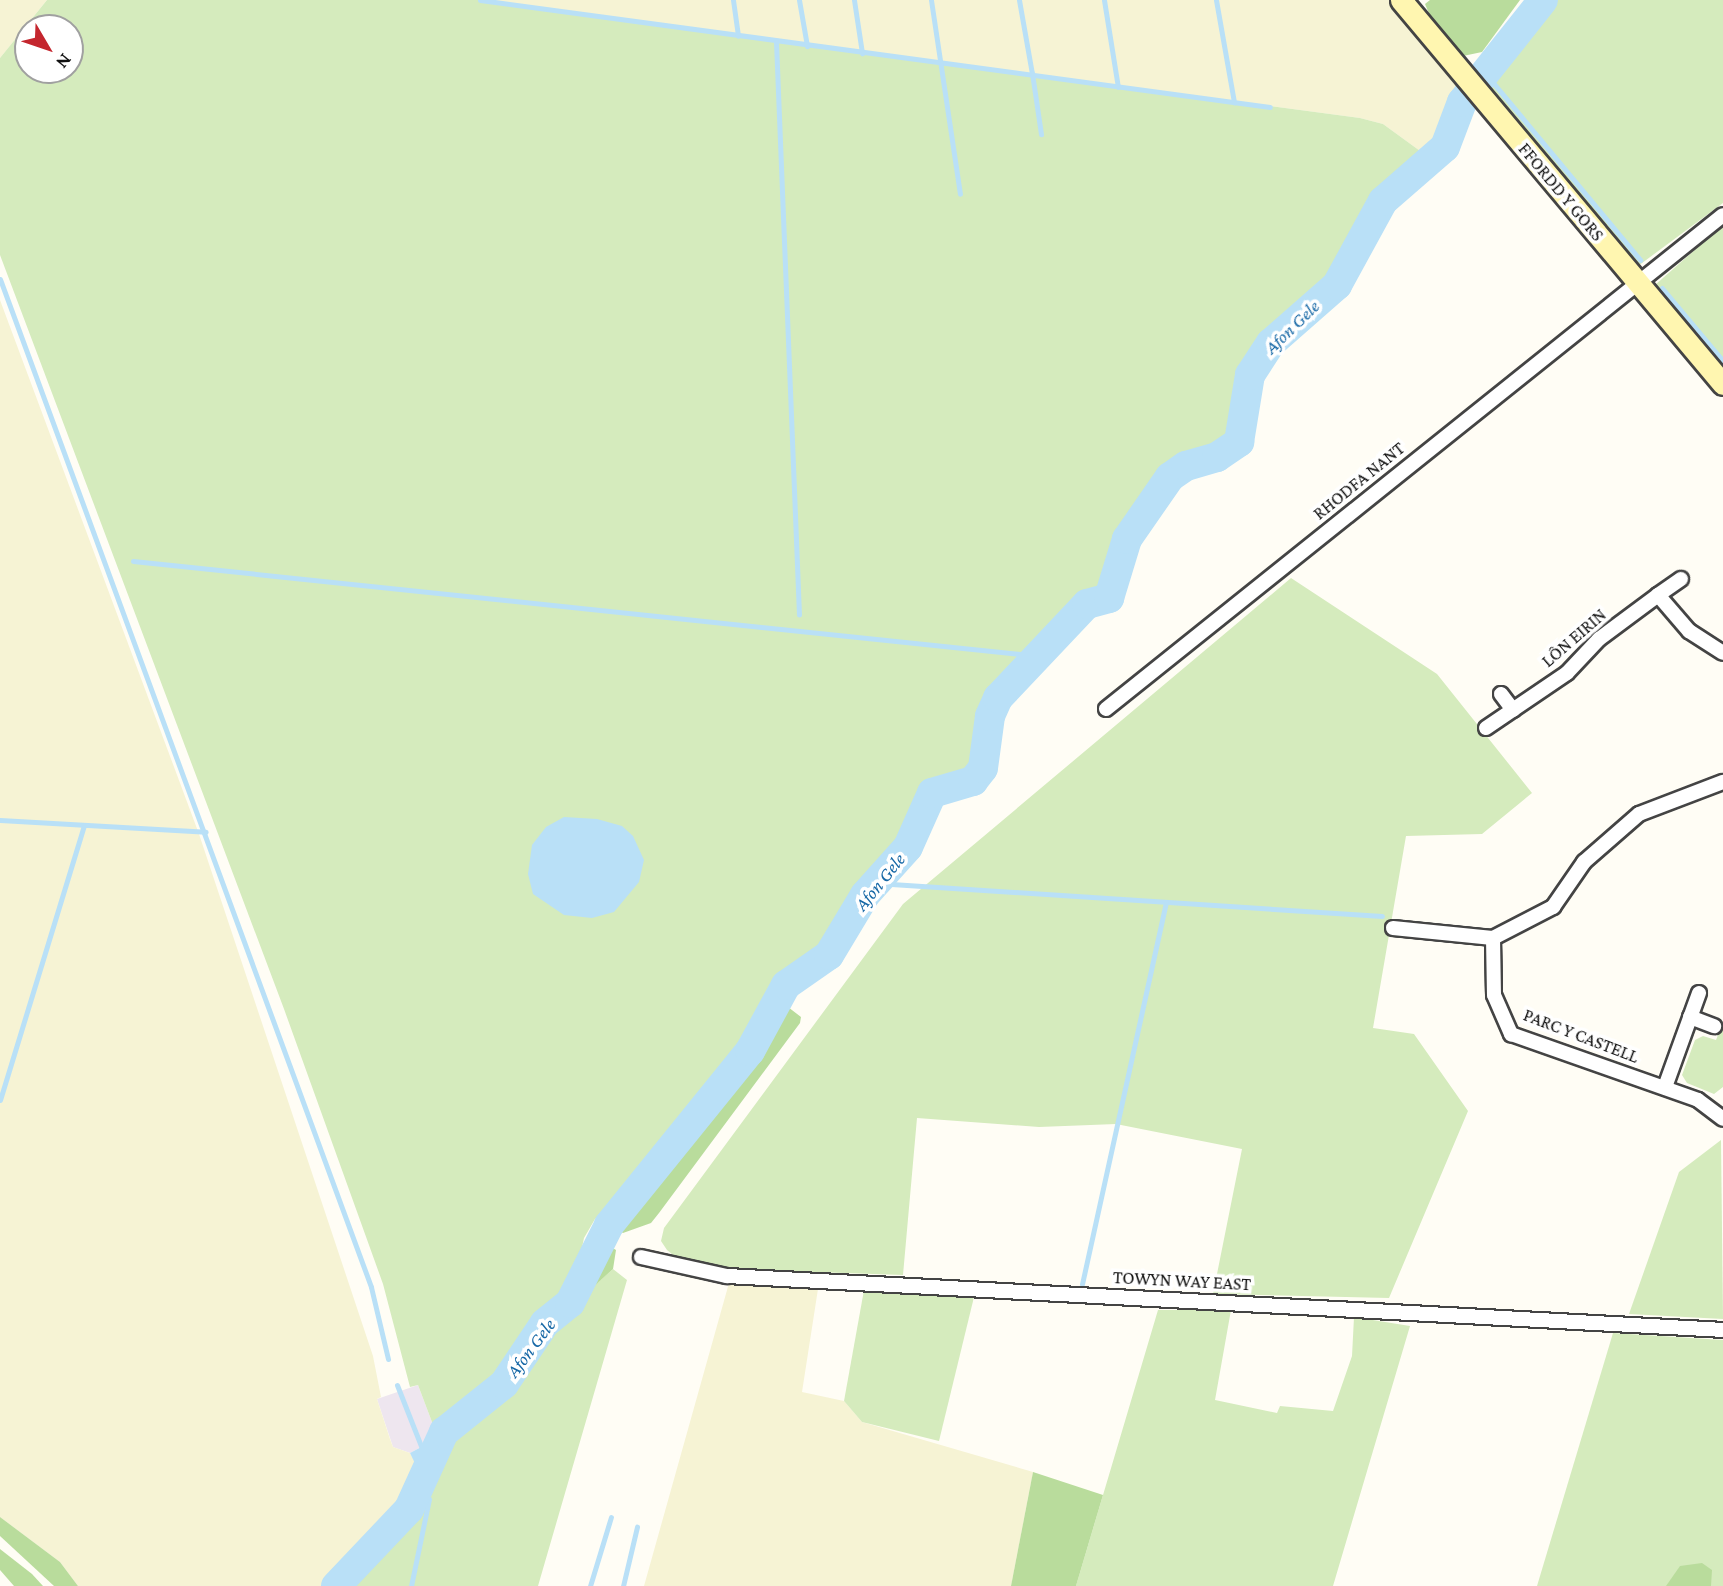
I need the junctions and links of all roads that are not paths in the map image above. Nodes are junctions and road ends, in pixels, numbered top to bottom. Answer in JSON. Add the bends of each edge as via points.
{"nodes":[{"id":1,"x":1401,"y":0,"type":"edge"},
{"id":2,"x":1723,"y":215,"type":"edge"},
{"id":3,"x":1637,"y":283,"type":"junction"},
{"id":4,"x":1723,"y":384,"type":"edge"},
{"id":5,"x":1681,"y":579,"type":"dead end"},
{"id":6,"x":1658,"y":595,"type":"junction"},
{"id":7,"x":1723,"y":653,"type":"edge"},
{"id":8,"x":1501,"y":694,"type":"dead end"},
{"id":9,"x":1106,"y":709,"type":"dead end"},
{"id":10,"x":1513,"y":710,"type":"junction"},
{"id":11,"x":1486,"y":728,"type":"dead end"},
{"id":12,"x":1722,"y":785,"type":"edge"},
{"id":13,"x":1394,"y":928,"type":"dead end"},
{"id":14,"x":1493,"y":938,"type":"junction"},
{"id":15,"x":1699,"y":993,"type":"dead end"},
{"id":16,"x":1690,"y":1017,"type":"junction"},
{"id":17,"x":1714,"y":1026,"type":"dead end"},
{"id":18,"x":1665,"y":1087,"type":"junction"},
{"id":19,"x":1723,"y":1119,"type":"edge"},
{"id":20,"x":642,"y":1257,"type":"dead end"},
{"id":21,"x":1723,"y":1329,"type":"edge"}],
"edges":[{"from":1,"to":3,"type":"street","name":"FFORDD Y GORS"},
{"from":2,"to":3,"type":"street","name":"RHODFA NANT"},
{"from":3,"to":4,"type":"street","name":"FFORDD Y GORS"},
{"from":3,"to":9,"type":"street","name":"RHODFA NANT"},
{"from":5,"to":6,"type":"street","name":"LÔN EIRIN"},
{"from":6,"to":7,"type":"street","via":[[1689,631]]},
{"from":6,"to":10,"type":"street","name":"LÔN EIRIN","via":[[1599,639],[1567,673]]},
{"from":8,"to":10,"type":"street"},
{"from":10,"to":11,"type":"street","name":"LÔN EIRIN"},
{"from":12,"to":14,"type":"street","via":[[1639,814],[1584,862],[1553,907]]},
{"from":13,"to":14,"type":"street"},
{"from":14,"to":18,"type":"street","name":"PARC Y CASTELL","via":[[1494,995],[1511,1034]]},
{"from":15,"to":16,"type":"street"},
{"from":16,"to":17,"type":"street"},
{"from":16,"to":18,"type":"street"},
{"from":18,"to":19,"type":"street","name":"PARC Y CASTELL","via":[[1707,1104]]},
{"from":20,"to":21,"type":"street","name":"TOWYN WAY EAST","via":[[727,1276]]}]}
